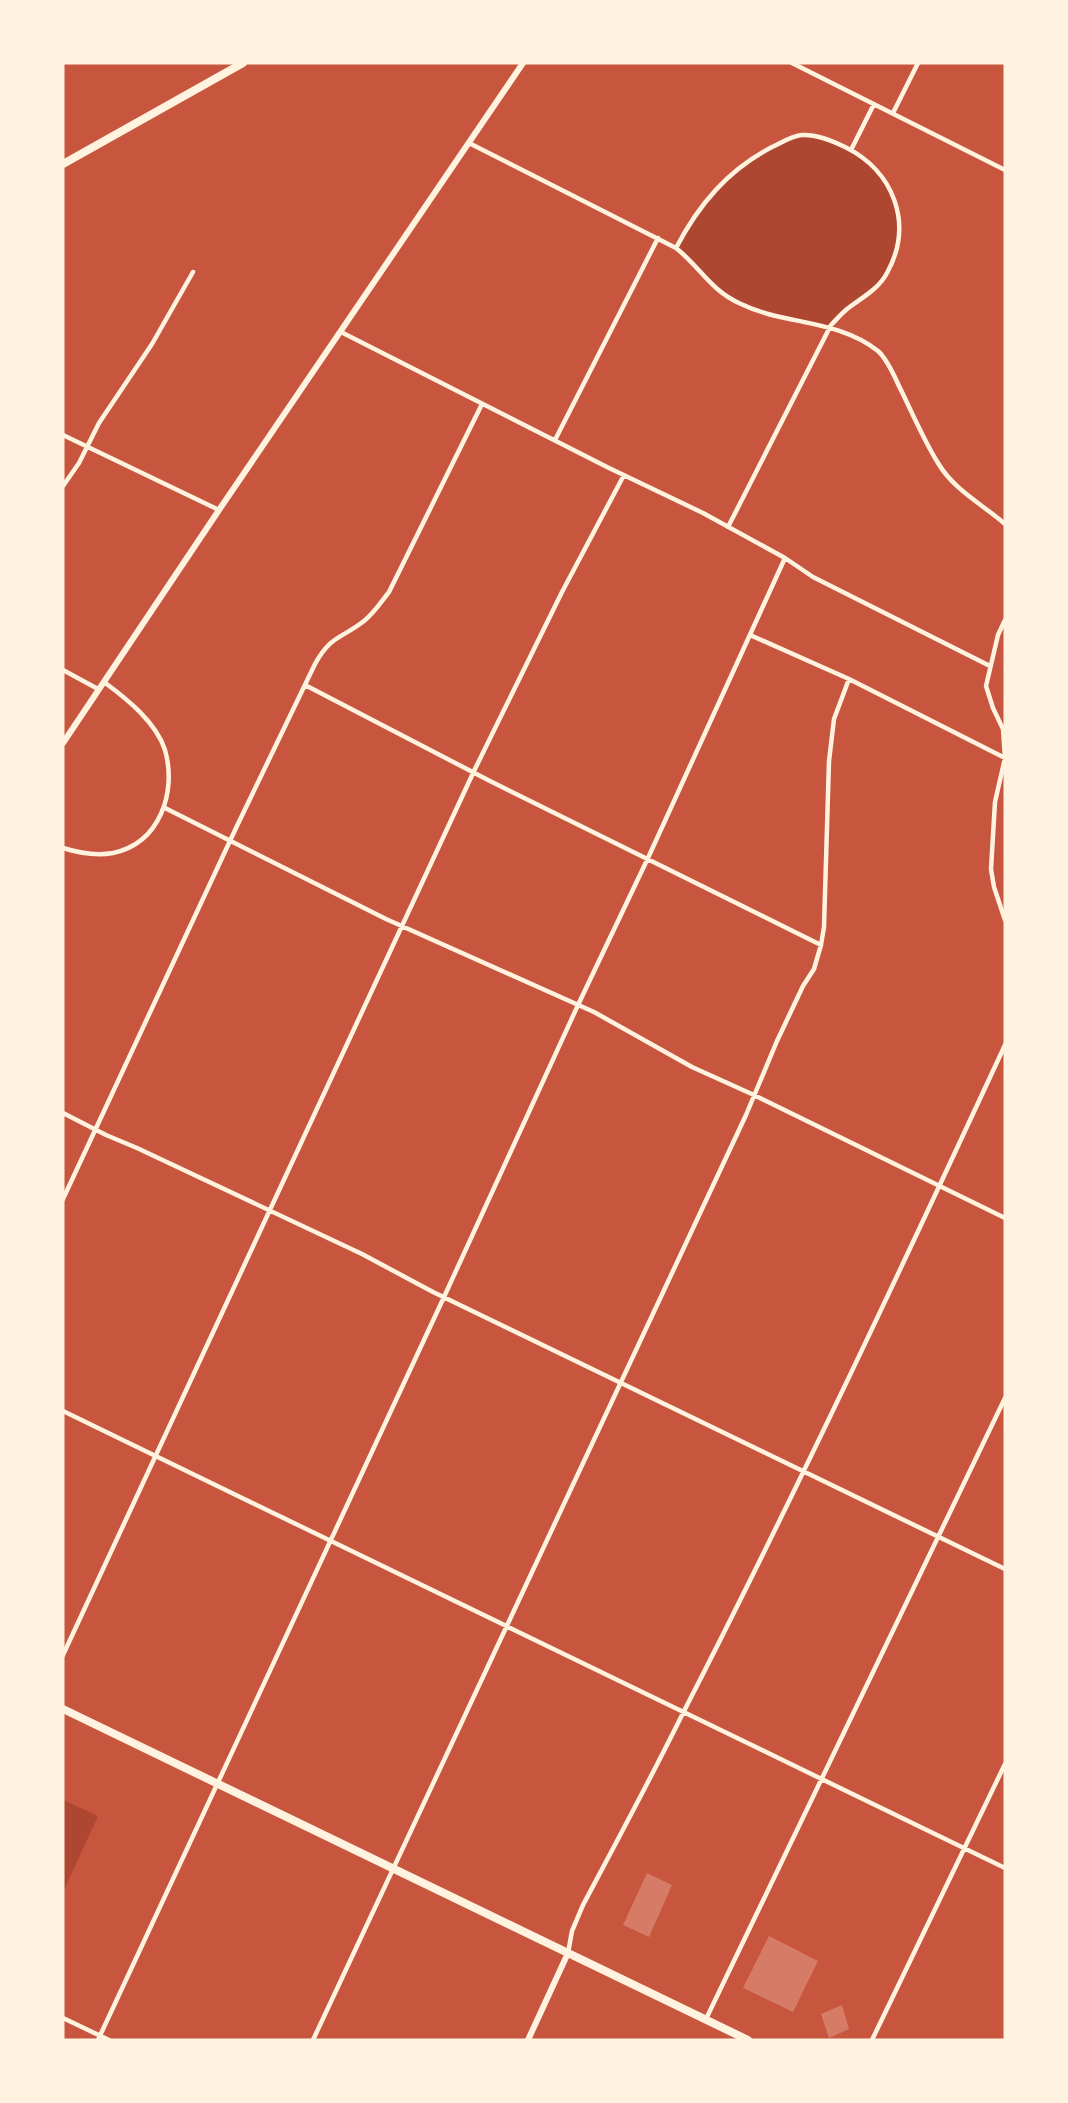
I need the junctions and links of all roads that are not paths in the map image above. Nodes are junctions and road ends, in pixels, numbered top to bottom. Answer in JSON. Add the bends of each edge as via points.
{"nodes":[{"id":1,"x":243,"y":63,"type":"edge"},
{"id":2,"x":523,"y":63,"type":"edge"},
{"id":3,"x":792,"y":63,"type":"edge"},
{"id":4,"x":918,"y":63,"type":"edge"},
{"id":5,"x":230,"y":66,"type":"edge"},
{"id":6,"x":874,"y":105,"type":"junction"},
{"id":7,"x":892,"y":113,"type":"junction"},
{"id":8,"x":469,"y":143,"type":"junction"},
{"id":9,"x":851,"y":150,"type":"junction"},
{"id":10,"x":63,"y":164,"type":"edge"},
{"id":11,"x":1005,"y":170,"type":"edge"},
{"id":12,"x":658,"y":238,"type":"junction"},
{"id":13,"x":676,"y":248,"type":"junction"},
{"id":14,"x":193,"y":272,"type":"dead end"},
{"id":15,"x":830,"y":328,"type":"junction"},
{"id":16,"x":341,"y":332,"type":"junction"},
{"id":17,"x":482,"y":404,"type":"junction"},
{"id":18,"x":63,"y":435,"type":"edge"},
{"id":19,"x":555,"y":440,"type":"junction"},
{"id":20,"x":87,"y":447,"type":"junction"},
{"id":21,"x":624,"y":475,"type":"junction"},
{"id":22,"x":63,"y":486,"type":"edge"},
{"id":23,"x":219,"y":510,"type":"junction"},
{"id":24,"x":1005,"y":524,"type":"edge"},
{"id":25,"x":728,"y":527,"type":"junction"},
{"id":26,"x":785,"y":558,"type":"junction"},
{"id":27,"x":1005,"y":621,"type":"edge"},
{"id":28,"x":750,"y":635,"type":"junction"},
{"id":29,"x":990,"y":666,"type":"junction"},
{"id":30,"x":63,"y":670,"type":"edge"},
{"id":31,"x":849,"y":680,"type":"junction"},
{"id":32,"x":104,"y":682,"type":"junction"},
{"id":33,"x":305,"y":685,"type":"junction"},
{"id":34,"x":98,"y":689,"type":"junction"},
{"id":35,"x":63,"y":743,"type":"edge"},
{"id":36,"x":1005,"y":758,"type":"edge"},
{"id":37,"x":474,"y":771,"type":"junction"},
{"id":38,"x":165,"y":808,"type":"junction"},
{"id":39,"x":230,"y":842,"type":"junction"},
{"id":40,"x":63,"y":848,"type":"edge"},
{"id":41,"x":648,"y":858,"type":"junction"},
{"id":42,"x":1005,"y":920,"type":"edge"},
{"id":43,"x":402,"y":926,"type":"junction"},
{"id":44,"x":822,"y":945,"type":"junction"},
{"id":45,"x":578,"y":1005,"type":"junction"},
{"id":46,"x":1005,"y":1045,"type":"edge"},
{"id":47,"x":754,"y":1095,"type":"junction"},
{"id":48,"x":63,"y":1113,"type":"edge"},
{"id":49,"x":96,"y":1130,"type":"junction"},
{"id":50,"x":940,"y":1186,"type":"junction"},
{"id":51,"x":63,"y":1199,"type":"edge"},
{"id":52,"x":270,"y":1211,"type":"junction"},
{"id":53,"x":1005,"y":1218,"type":"edge"},
{"id":54,"x":444,"y":1297,"type":"junction"},
{"id":55,"x":620,"y":1382,"type":"junction"},
{"id":56,"x":1005,"y":1398,"type":"edge"},
{"id":57,"x":63,"y":1411,"type":"edge"},
{"id":58,"x":156,"y":1456,"type":"junction"},
{"id":59,"x":803,"y":1470,"type":"junction"},
{"id":60,"x":938,"y":1536,"type":"junction"},
{"id":61,"x":331,"y":1542,"type":"junction"},
{"id":62,"x":1005,"y":1569,"type":"edge"},
{"id":63,"x":507,"y":1626,"type":"junction"},
{"id":64,"x":63,"y":1655,"type":"edge"},
{"id":65,"x":63,"y":1709,"type":"edge"},
{"id":66,"x":684,"y":1712,"type":"junction"},
{"id":67,"x":1005,"y":1764,"type":"edge"},
{"id":68,"x":820,"y":1779,"type":"junction"},
{"id":69,"x":218,"y":1784,"type":"junction"},
{"id":70,"x":964,"y":1848,"type":"junction"},
{"id":71,"x":1005,"y":1868,"type":"edge"},
{"id":72,"x":394,"y":1869,"type":"junction"},
{"id":73,"x":568,"y":1953,"type":"junction"},
{"id":74,"x":63,"y":2018,"type":"edge"},
{"id":75,"x":706,"y":2019,"type":"junction"},
{"id":76,"x":99,"y":2038,"type":"edge"},
{"id":77,"x":745,"y":2039,"type":"edge"},
{"id":78,"x":109,"y":2040,"type":"edge"},
{"id":79,"x":313,"y":2040,"type":"edge"},
{"id":80,"x":528,"y":2040,"type":"edge"},
{"id":81,"x":872,"y":2040,"type":"edge"}],
"edges":[{"from":1,"to":5,"type":"main road"},
{"from":2,"to":8,"type":"street"},
{"from":3,"to":6,"type":"street"},
{"from":4,"to":7,"type":"street"},
{"from":5,"to":10,"type":"main road"},
{"from":6,"to":7,"type":"street"},
{"from":6,"to":9,"type":"street"},
{"from":7,"to":11,"type":"street"},
{"from":8,"to":12,"type":"street"},
{"from":8,"to":16,"type":"street"},
{"from":9,"to":13,"type":"street","via":[[802,135],[750,159],[715,189]]},
{"from":9,"to":15,"type":"street","via":[[869,162],[889,186],[898,207],[900,232],[895,258],[879,285],[845,310]]},
{"from":12,"to":13,"type":"street"},
{"from":12,"to":19,"type":"street"},
{"from":13,"to":15,"type":"street","via":[[729,298],[753,309]]},
{"from":14,"to":20,"type":"street"},
{"from":15,"to":24,"type":"street","via":[[865,342],[881,355],[939,465],[957,488]]},
{"from":15,"to":25,"type":"street"},
{"from":16,"to":17,"type":"street"},
{"from":16,"to":23,"type":"street"},
{"from":17,"to":19,"type":"street"},
{"from":17,"to":33,"type":"street","via":[[389,592],[362,622],[324,648]]},
{"from":18,"to":20,"type":"street"},
{"from":19,"to":21,"type":"street"},
{"from":20,"to":22,"type":"street"},
{"from":20,"to":23,"type":"street"},
{"from":21,"to":25,"type":"street"},
{"from":21,"to":37,"type":"street"},
{"from":23,"to":32,"type":"street"},
{"from":25,"to":26,"type":"street"},
{"from":26,"to":28,"type":"street"},
{"from":26,"to":29,"type":"street","via":[[822,582]]},
{"from":27,"to":29,"type":"street"},
{"from":28,"to":31,"type":"street"},
{"from":28,"to":41,"type":"street"},
{"from":29,"to":36,"type":"street","via":[[986,686],[1003,729]]},
{"from":30,"to":34,"type":"street"},
{"from":31,"to":36,"type":"street"},
{"from":31,"to":44,"type":"street","via":[[834,719],[829,760]]},
{"from":32,"to":34,"type":"street"},
{"from":32,"to":38,"type":"street","via":[[140,712],[164,748],[169,781]]},
{"from":33,"to":37,"type":"street"},
{"from":33,"to":39,"type":"street"},
{"from":34,"to":35,"type":"street"},
{"from":36,"to":42,"type":"street","via":[[995,802],[990,869]]},
{"from":37,"to":41,"type":"street"},
{"from":37,"to":43,"type":"street"},
{"from":38,"to":39,"type":"street"},
{"from":38,"to":40,"type":"street","via":[[142,838],[124,849],[86,854]]},
{"from":39,"to":43,"type":"street"},
{"from":39,"to":49,"type":"street"},
{"from":41,"to":44,"type":"street"},
{"from":41,"to":45,"type":"street"},
{"from":43,"to":45,"type":"street"},
{"from":43,"to":52,"type":"street"},
{"from":44,"to":47,"type":"street"},
{"from":45,"to":47,"type":"street","via":[[692,1067]]},
{"from":45,"to":54,"type":"street"},
{"from":46,"to":50,"type":"street"},
{"from":47,"to":50,"type":"street"},
{"from":47,"to":55,"type":"street"},
{"from":48,"to":49,"type":"street"},
{"from":49,"to":51,"type":"street"},
{"from":49,"to":52,"type":"street"},
{"from":50,"to":53,"type":"street"},
{"from":50,"to":59,"type":"street"},
{"from":52,"to":54,"type":"street"},
{"from":52,"to":58,"type":"street"},
{"from":54,"to":55,"type":"street"},
{"from":54,"to":61,"type":"street"},
{"from":55,"to":59,"type":"street"},
{"from":55,"to":63,"type":"street"},
{"from":56,"to":60,"type":"street"},
{"from":57,"to":58,"type":"street"},
{"from":58,"to":61,"type":"street"},
{"from":58,"to":64,"type":"street"},
{"from":59,"to":60,"type":"street"},
{"from":59,"to":66,"type":"street"},
{"from":60,"to":62,"type":"street"},
{"from":60,"to":68,"type":"street"},
{"from":61,"to":63,"type":"street"},
{"from":61,"to":69,"type":"street"},
{"from":63,"to":66,"type":"street"},
{"from":63,"to":72,"type":"street"},
{"from":65,"to":69,"type":"main road"},
{"from":66,"to":68,"type":"street"},
{"from":66,"to":73,"type":"street","via":[[583,1905]]},
{"from":67,"to":70,"type":"street"},
{"from":68,"to":70,"type":"street"},
{"from":68,"to":75,"type":"street"},
{"from":69,"to":72,"type":"main road"},
{"from":69,"to":76,"type":"street"},
{"from":70,"to":71,"type":"street"},
{"from":70,"to":81,"type":"street"},
{"from":72,"to":73,"type":"main road"},
{"from":72,"to":79,"type":"street"},
{"from":73,"to":75,"type":"main road"},
{"from":73,"to":80,"type":"street"},
{"from":74,"to":76,"type":"street"},
{"from":75,"to":77,"type":"main road"},
{"from":76,"to":78,"type":"street"}]}
